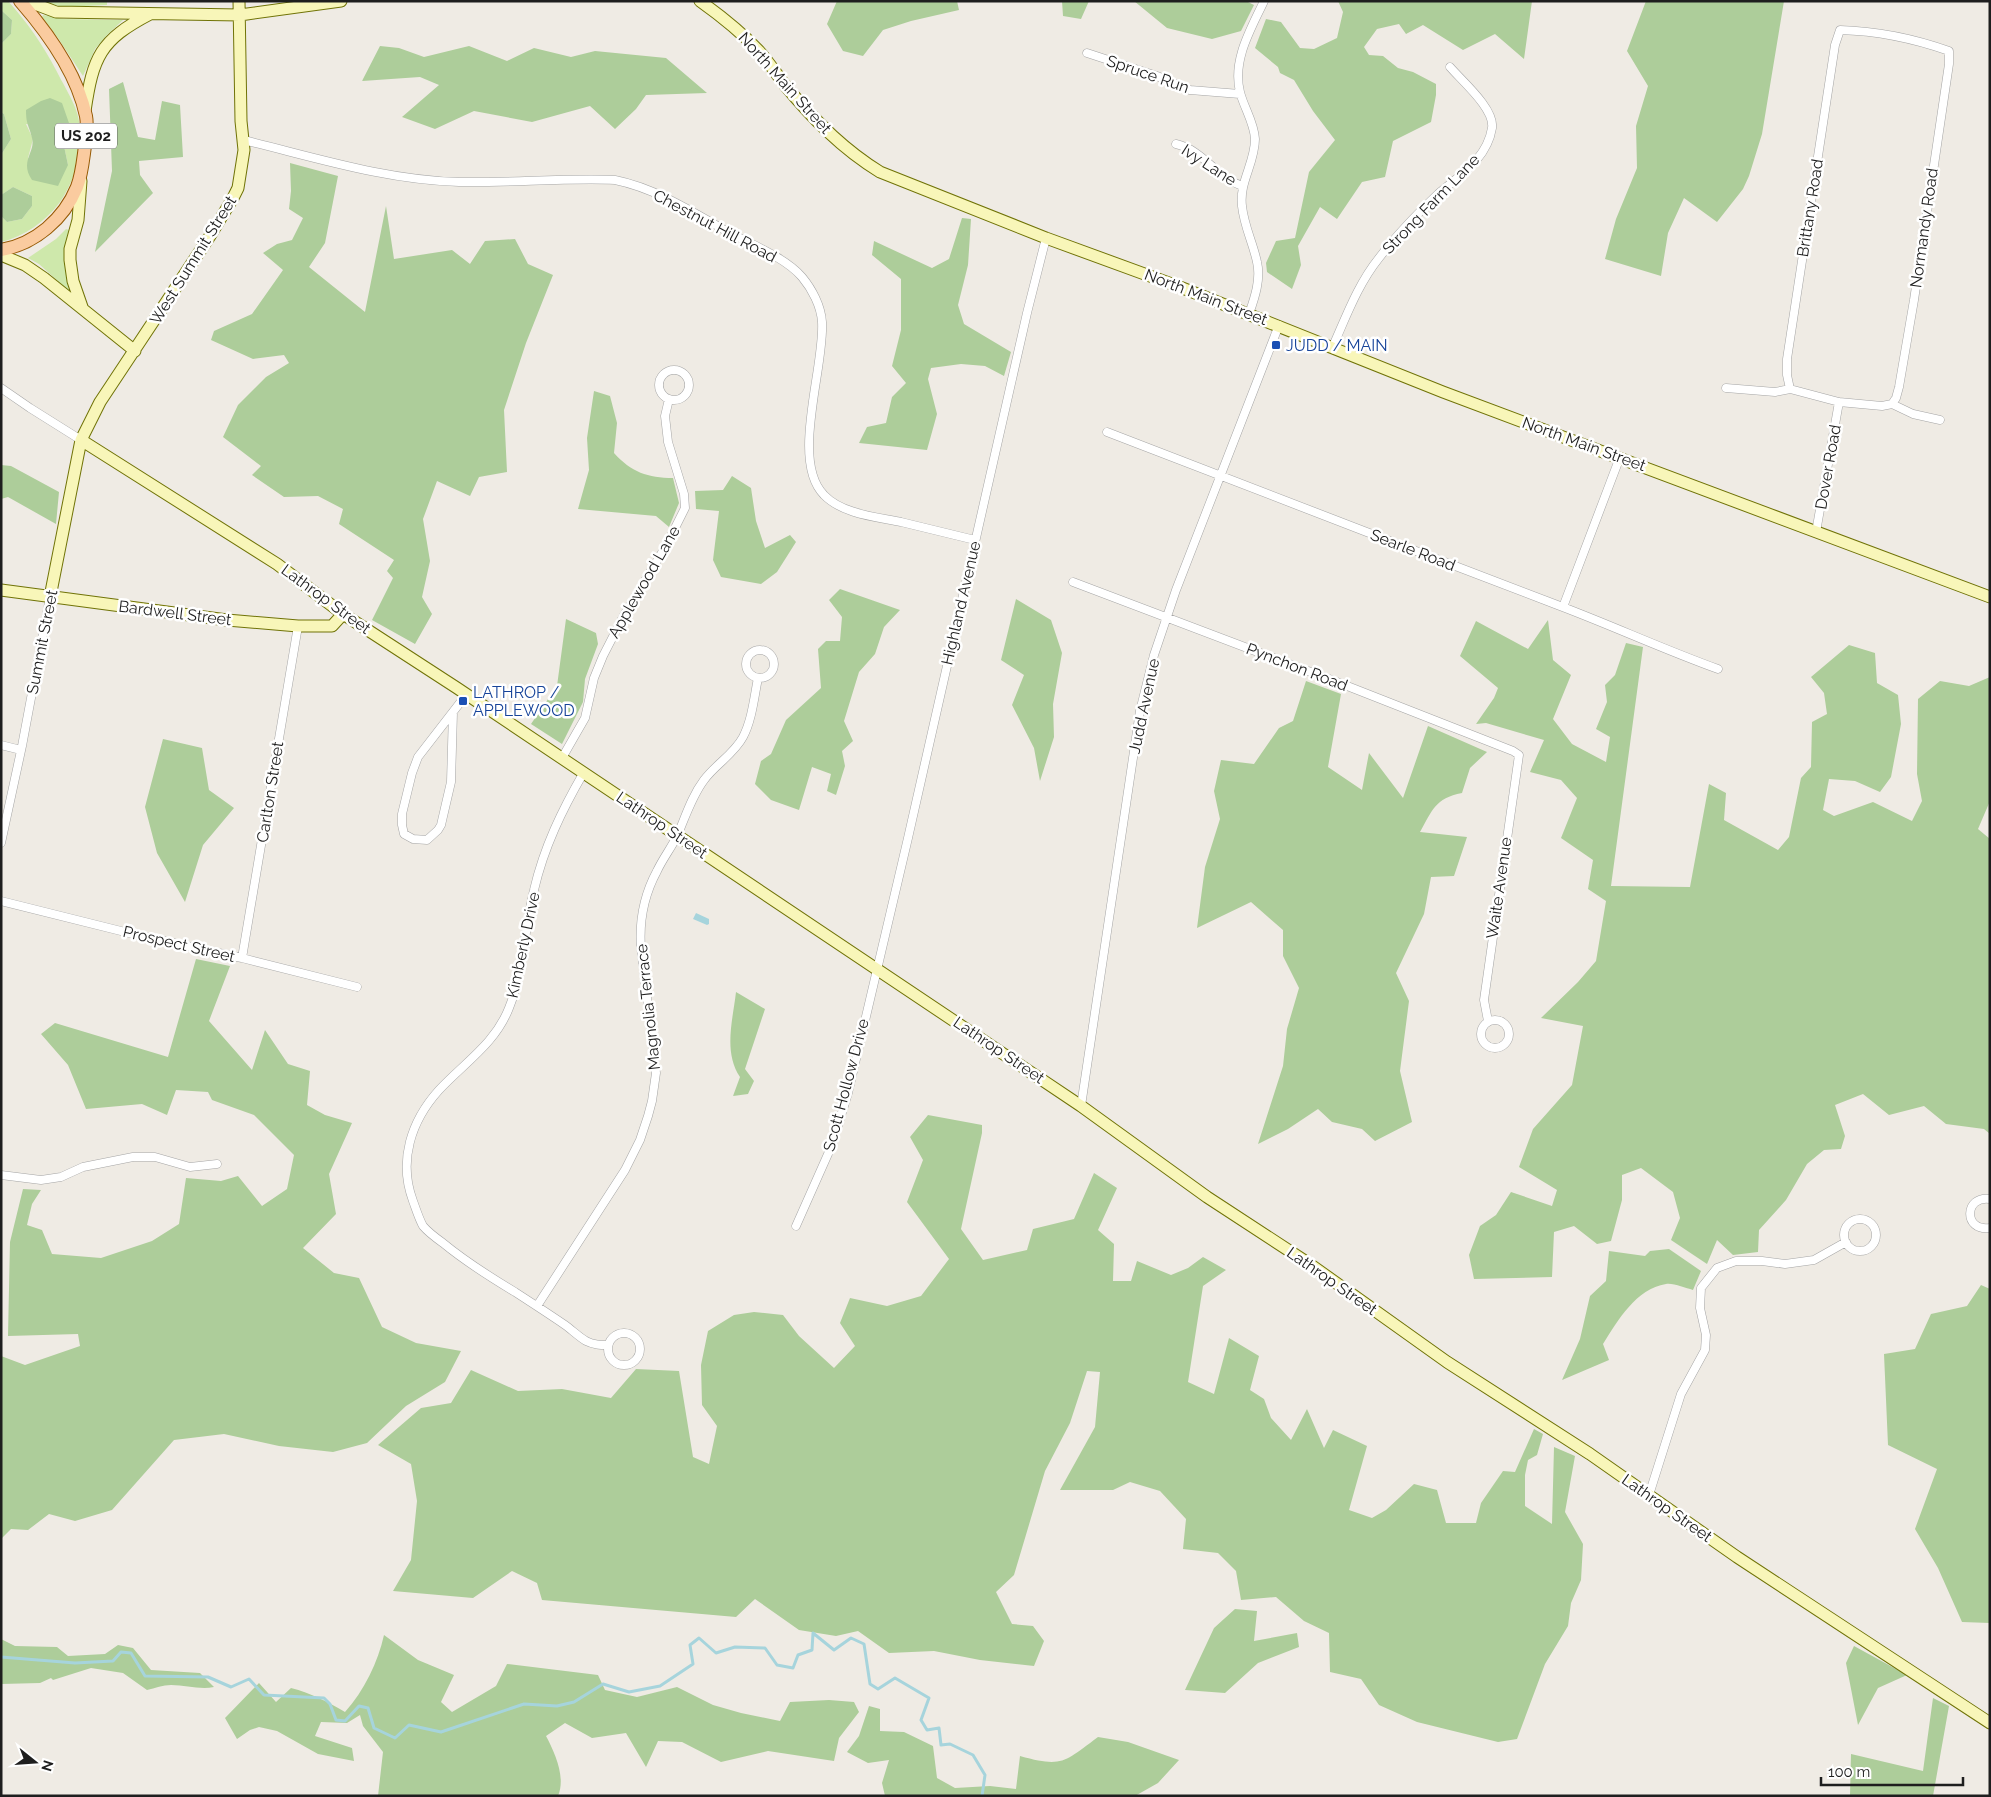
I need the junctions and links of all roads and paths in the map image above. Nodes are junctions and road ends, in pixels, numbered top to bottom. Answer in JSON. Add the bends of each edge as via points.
{"nodes":[{"id":1,"x":20,"y":1,"type":"edge"},
{"id":2,"x":27,"y":1,"type":"edge"},
{"id":3,"x":239,"y":1,"type":"edge"},
{"id":4,"x":341,"y":1,"type":"edge"},
{"id":5,"x":700,"y":1,"type":"edge"},
{"id":6,"x":1264,"y":1,"type":"edge"},
{"id":7,"x":151,"y":14,"type":"junction"},
{"id":8,"x":240,"y":15,"type":"junction"},
{"id":9,"x":1949,"y":51,"type":"joint"},
{"id":10,"x":1087,"y":53,"type":"dead end"},
{"id":11,"x":1450,"y":67,"type":"dead end"},
{"id":12,"x":1240,"y":94,"type":"junction"},
{"id":13,"x":85,"y":112,"type":"junction"},
{"id":14,"x":243,"y":140,"type":"junction"},
{"id":15,"x":1176,"y":144,"type":"dead end"},
{"id":16,"x":81,"y":173,"type":"junction"},
{"id":17,"x":1242,"y":186,"type":"junction"},
{"id":18,"x":1046,"y":238,"type":"junction"},
{"id":19,"x":1,"y":250,"type":"edge"},
{"id":20,"x":1,"y":255,"type":"edge"},
{"id":21,"x":83,"y":308,"type":"junction"},
{"id":22,"x":1249,"y":314,"type":"junction"},
{"id":23,"x":1279,"y":325,"type":"junction"},
{"id":24,"x":1333,"y":346,"type":"junction"},
{"id":25,"x":135,"y":351,"type":"junction"},
{"id":26,"x":1,"y":388,"type":"edge"},
{"id":27,"x":1726,"y":388,"type":"dead end"},
{"id":28,"x":1790,"y":389,"type":"junction"},
{"id":29,"x":670,"y":399,"type":"junction"},
{"id":30,"x":1839,"y":402,"type":"junction"},
{"id":31,"x":1892,"y":404,"type":"junction"},
{"id":32,"x":1940,"y":420,"type":"dead end"},
{"id":33,"x":1107,"y":432,"type":"dead end"},
{"id":34,"x":82,"y":440,"type":"junction"},
{"id":35,"x":1620,"y":457,"type":"junction"},
{"id":36,"x":1220,"y":476,"type":"junction"},
{"id":37,"x":1816,"y":532,"type":"junction"},
{"id":38,"x":975,"y":540,"type":"junction"},
{"id":39,"x":1073,"y":582,"type":"dead end"},
{"id":40,"x":1,"y":590,"type":"edge"},
{"id":41,"x":50,"y":597,"type":"junction"},
{"id":42,"x":1990,"y":597,"type":"edge"},
{"id":43,"x":1563,"y":607,"type":"junction"},
{"id":44,"x":343,"y":614,"type":"junction"},
{"id":45,"x":1166,"y":618,"type":"junction"},
{"id":46,"x":298,"y":626,"type":"junction"},
{"id":47,"x":1718,"y":668,"type":"dead end"},
{"id":48,"x":758,"y":678,"type":"dead end"},
{"id":49,"x":466,"y":695,"type":"junction"},
{"id":50,"x":453,"y":712,"type":"junction"},
{"id":51,"x":1,"y":745,"type":"edge"},
{"id":52,"x":21,"y":750,"type":"junction"},
{"id":53,"x":1519,"y":756,"type":"joint"},
{"id":54,"x":562,"y":758,"type":"junction"},
{"id":55,"x":584,"y":772,"type":"junction"},
{"id":56,"x":678,"y":835,"type":"junction"},
{"id":57,"x":1,"y":843,"type":"edge"},
{"id":58,"x":1,"y":901,"type":"edge"},
{"id":59,"x":242,"y":958,"type":"junction"},
{"id":60,"x":877,"y":968,"type":"junction"},
{"id":61,"x":357,"y":987,"type":"dead end"},
{"id":62,"x":1488,"y":1022,"type":"dead end"},
{"id":63,"x":1081,"y":1106,"type":"junction"},
{"id":64,"x":217,"y":1164,"type":"dead end"},
{"id":65,"x":1,"y":1175,"type":"edge"},
{"id":66,"x":1990,"y":1199,"type":"edge"},
{"id":67,"x":796,"y":1226,"type":"dead end"},
{"id":68,"x":1990,"y":1228,"type":"edge"},
{"id":69,"x":1846,"y":1242,"type":"junction"},
{"id":70,"x":537,"y":1306,"type":"junction"},
{"id":71,"x":608,"y":1345,"type":"junction"},
{"id":72,"x":1649,"y":1495,"type":"junction"},
{"id":73,"x":1990,"y":1722,"type":"edge"}],
"edges":[{"from":1,"to":13,"type":"main road","number":"US 202","via":[[63,62]]},
{"from":2,"to":7,"type":"street","via":[[56,12]]},
{"from":3,"to":8,"type":"street","name":"West Summit Street"},
{"from":4,"to":8,"type":"street"},
{"from":5,"to":18,"type":"street","name":"North Main Street","via":[[739,31],[760,52],[806,111],[860,160],[913,186]]},
{"from":6,"to":12,"type":"street","via":[[1242,51]]},
{"from":7,"to":8,"type":"street"},
{"from":7,"to":13,"type":"street","via":[[123,29],[103,49],[95,62]]},
{"from":8,"to":14,"type":"street","name":"West Summit Street"},
{"from":9,"to":28,"type":"street","name":"Brittany Road","via":[[1866,31],[1842,30],[1838,35],[1787,358]]},
{"from":9,"to":31,"type":"street","name":"Normandy Road","via":[[1914,300],[1899,387]]},
{"from":10,"to":12,"type":"street","name":"Spruce Run","via":[[1190,90]]},
{"from":11,"to":24,"type":"street","name":"Strong Farm Lane","via":[[1488,108],[1492,126],[1483,150],[1473,165],[1438,194],[1378,259],[1355,298]]},
{"from":12,"to":17,"type":"street","via":[[1255,139]]},
{"from":13,"to":16,"type":"main road","number":"US 202","via":[[87,126]]},
{"from":14,"to":25,"type":"street","name":"West Summit Street","via":[[243,160],[234,198]]},
{"from":14,"to":38,"type":"street","name":"Chestnut Hill Road","via":[[350,167],[412,177],[459,182],[615,180],[638,186],[694,213],[785,263],[810,287],[822,321],[809,463],[823,495],[836,505],[858,512]]},
{"from":15,"to":17,"type":"street","name":"Ivy Lane","via":[[1189,149],[1224,177]]},
{"from":16,"to":19,"type":"main road","number":"US 202","via":[[73,194],[52,224],[18,246]]},
{"from":16,"to":21,"type":"street","via":[[78,220],[70,260],[73,281]]},
{"from":17,"to":22,"type":"street","via":[[1244,221],[1258,272]]},
{"from":18,"to":22,"type":"street","name":"North Main Street"},
{"from":18,"to":38,"type":"street","name":"Highland Avenue"},
{"from":20,"to":21,"type":"street","via":[[32,270]]},
{"from":21,"to":25,"type":"street"},
{"from":22,"to":23,"type":"street","name":"North Main Street"},
{"from":23,"to":24,"type":"street","name":"North Main Street"},
{"from":23,"to":36,"type":"street","name":"Judd Avenue"},
{"from":24,"to":35,"type":"street","name":"North Main Street","via":[[1443,392]]},
{"from":25,"to":34,"type":"street","name":"West Summit Street","via":[[100,402]]},
{"from":26,"to":34,"type":"street","name":"Lathrop Street"},
{"from":27,"to":28,"type":"street","via":[[1775,392]]},
{"from":28,"to":30,"type":"street"},
{"from":29,"to":29,"type":"street","via":[[661,393],[659,383],[663,374],[678,369],[689,379],[689,389],[680,399]]},
{"from":29,"to":54,"type":"street","name":"Applewood Lane","via":[[666,416],[668,442],[684,494],[684,508],[603,656],[594,678],[585,718]]},
{"from":30,"to":31,"type":"street"},
{"from":30,"to":37,"type":"street","name":"Dover Road"},
{"from":31,"to":32,"type":"street","via":[[1913,414]]},
{"from":33,"to":36,"type":"street","name":"Searle Road"},
{"from":34,"to":41,"type":"street","name":"Summit Street"},
{"from":34,"to":44,"type":"street","name":"Lathrop Street","via":[[277,564]]},
{"from":35,"to":37,"type":"street","name":"North Main Street"},
{"from":35,"to":43,"type":"street"},
{"from":36,"to":43,"type":"street","name":"Searle Road"},
{"from":36,"to":45,"type":"street","name":"Judd Avenue"},
{"from":37,"to":42,"type":"street","name":"North Main Street"},
{"from":38,"to":60,"type":"street","name":"Highland Avenue"},
{"from":39,"to":45,"type":"street","name":"Pynchon Road"},
{"from":40,"to":41,"type":"street","name":"Bardwell Street"},
{"from":41,"to":46,"type":"street","name":"Bardwell Street"},
{"from":41,"to":52,"type":"street","name":"Summit Street"},
{"from":43,"to":47,"type":"street","name":"Searle Road"},
{"from":44,"to":46,"type":"street","name":"Bardwell Street","via":[[332,626]]},
{"from":44,"to":49,"type":"street","name":"Lathrop Street"},
{"from":45,"to":53,"type":"street","name":"Pynchon Road","via":[[1346,685]]},
{"from":45,"to":63,"type":"street","name":"Judd Avenue","via":[[1140,711]]},
{"from":46,"to":59,"type":"street","name":"Carlton Street"},
{"from":48,"to":56,"type":"street","name":"Magnolia Terrace","via":[[744,735],[698,788]]},
{"from":49,"to":50,"type":"street"},
{"from":49,"to":54,"type":"street","name":"Lathrop Street"},
{"from":50,"to":50,"type":"street","via":[[418,757],[412,773],[402,814],[404,834],[413,839],[427,840],[441,825],[453,773]]},
{"from":51,"to":52,"type":"street"},
{"from":52,"to":57,"type":"street","name":"Summit Street"},
{"from":53,"to":62,"type":"street","name":"Waite Avenue","via":[[1484,1000]]},
{"from":54,"to":55,"type":"street","name":"Lathrop Street"},
{"from":55,"to":56,"type":"street","name":"Lathrop Street"},
{"from":55,"to":70,"type":"street","name":"Kimberly Drive","via":[[544,853],[533,891],[516,990],[504,1022],[492,1039],[426,1105],[413,1128],[407,1152],[408,1186],[423,1225],[466,1262]]},
{"from":56,"to":60,"type":"street","name":"Lathrop Street"},
{"from":56,"to":70,"type":"street","name":"Magnolia Terrace","via":[[647,892],[640,928],[656,1073],[648,1116],[626,1170]]},
{"from":58,"to":59,"type":"street","name":"Prospect Street"},
{"from":59,"to":61,"type":"street","name":"Prospect Street"},
{"from":60,"to":63,"type":"street","name":"Lathrop Street"},
{"from":60,"to":67,"type":"street","name":"Scott Hollow Drive","via":[[840,1121]]},
{"from":63,"to":72,"type":"street","name":"Lathrop Street","via":[[1447,1362]]},
{"from":64,"to":65,"type":"street","via":[[190,1166],[154,1157],[133,1157],[41,1180]]},
{"from":66,"to":68,"type":"street","via":[[1977,1201],[1970,1214],[1977,1226]]},
{"from":69,"to":69,"type":"street","via":[[1844,1232],[1850,1223],[1865,1220],[1873,1226],[1876,1236],[1868,1249],[1853,1250]]},
{"from":69,"to":72,"type":"street","via":[[1814,1260],[1784,1264],[1736,1260],[1717,1268],[1701,1288],[1700,1308],[1706,1350],[1681,1394]]},
{"from":70,"to":71,"type":"street","name":"Kimberly Drive","via":[[586,1341]]},
{"from":71,"to":71,"type":"street","via":[[614,1336],[630,1334],[638,1341],[640,1351],[635,1360],[626,1365],[620,1364],[609,1355]]},
{"from":72,"to":73,"type":"street","name":"Lathrop Street","via":[[1737,1557]]}]}
